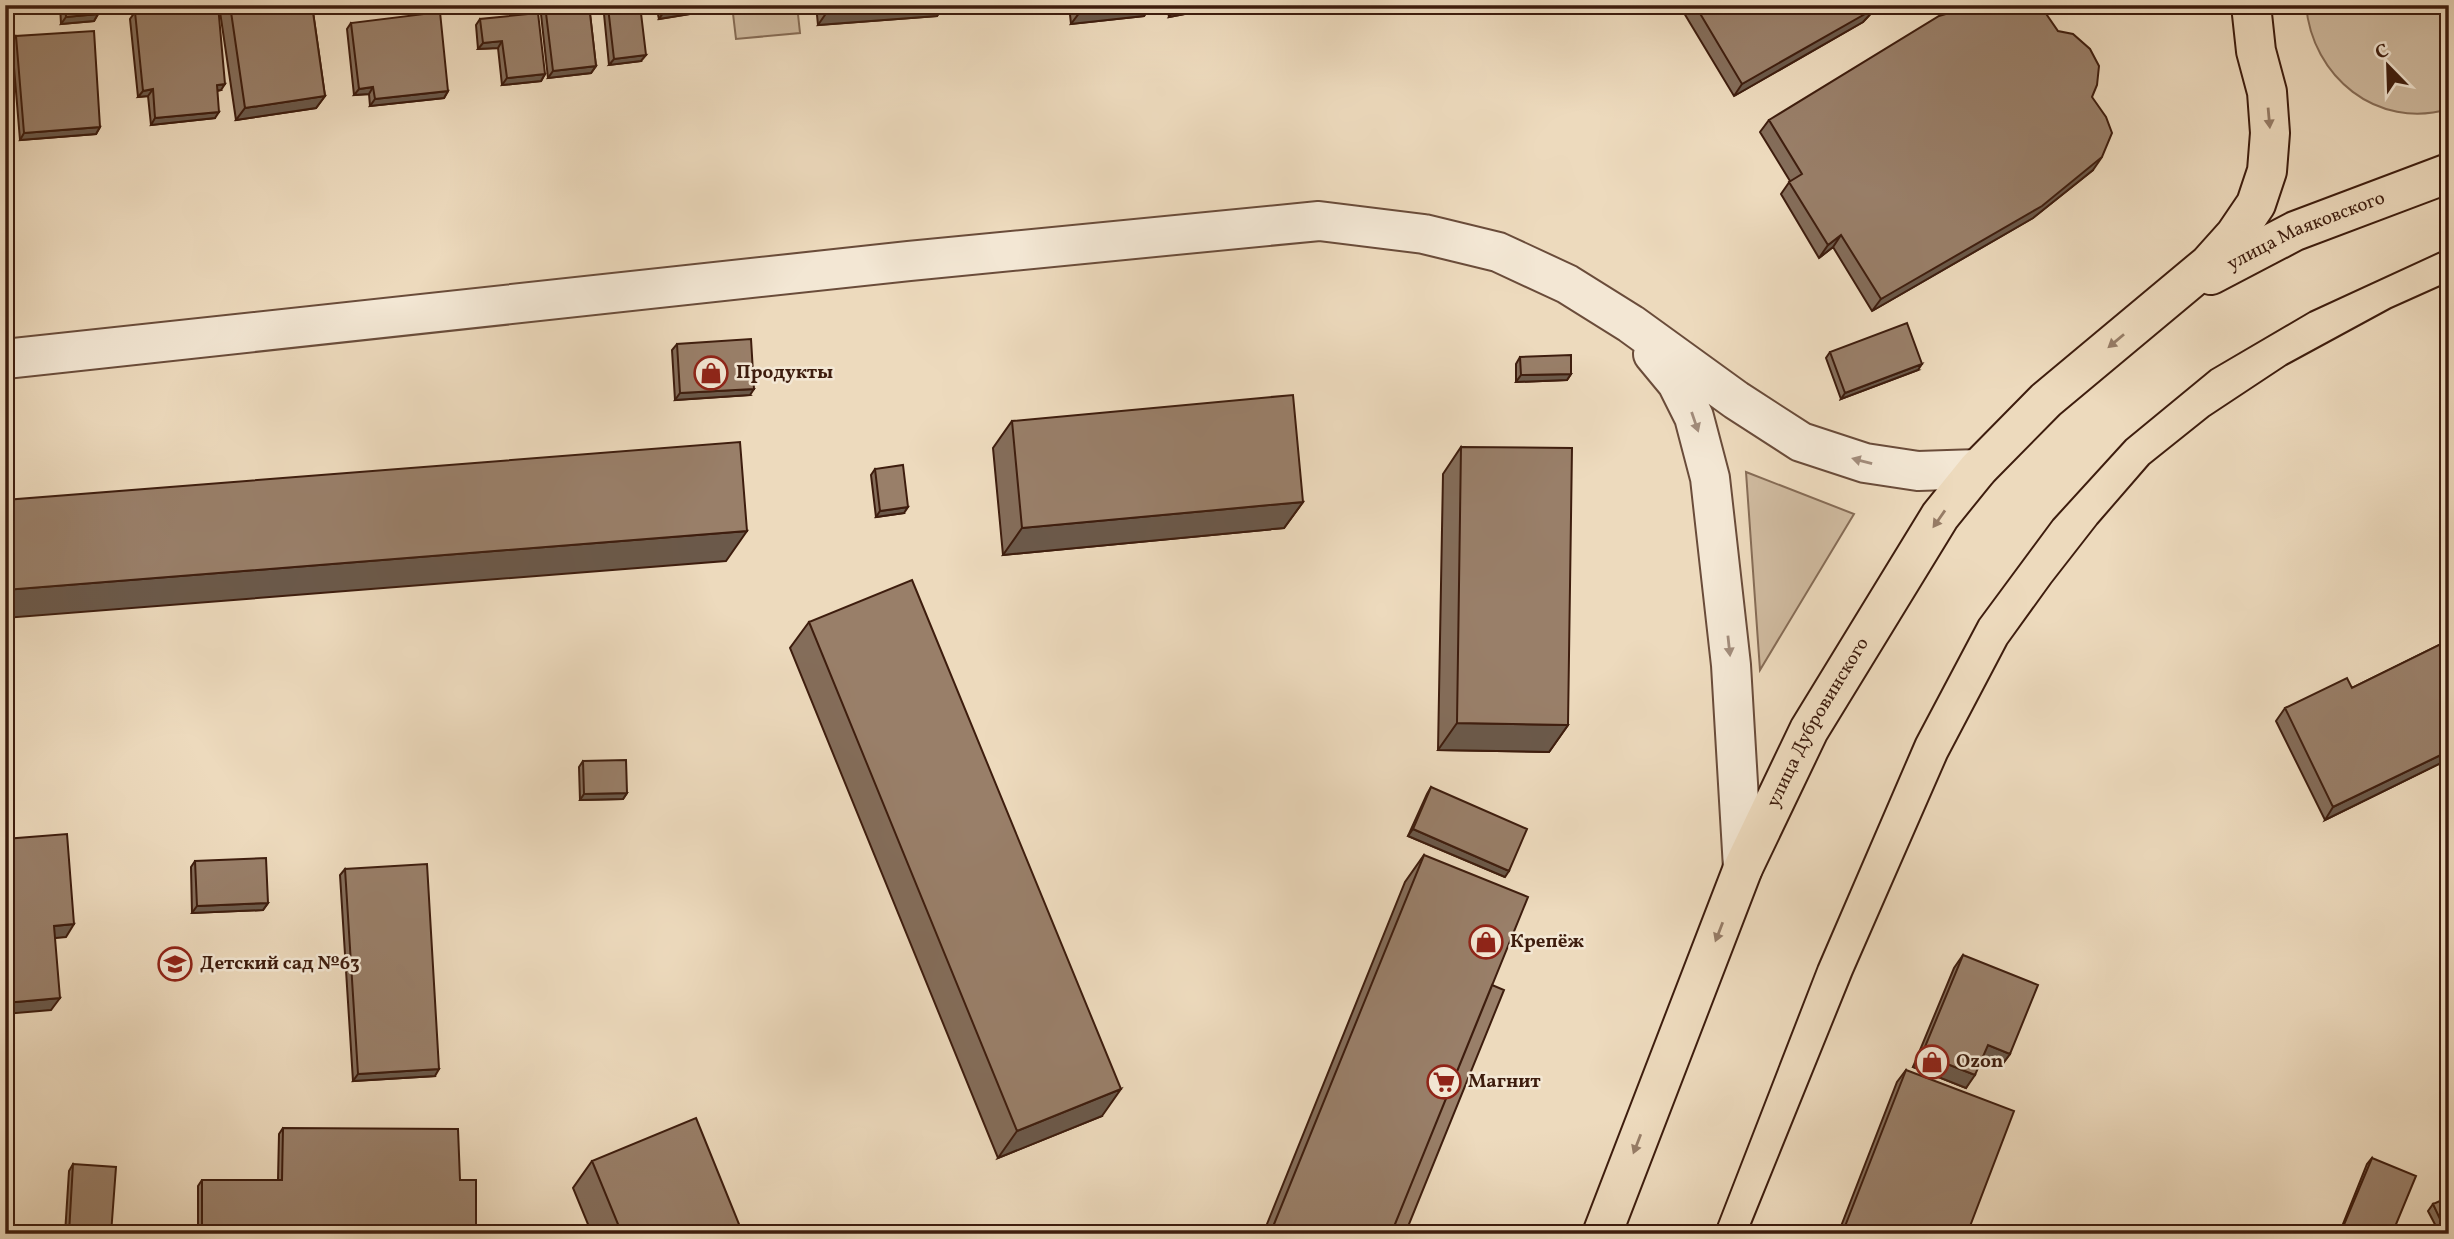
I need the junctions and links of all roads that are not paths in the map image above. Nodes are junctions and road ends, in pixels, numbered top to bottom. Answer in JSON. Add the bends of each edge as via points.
{"nodes":[{"id":1,"x":2231,"y":5,"type":"edge"},
{"id":2,"x":2251,"y":5,"type":"edge"},
{"id":3,"x":2256,"y":51,"type":"junction"},
{"id":4,"x":2449,"y":173,"type":"edge"},
{"id":5,"x":2169,"y":298,"type":"junction"},
{"id":6,"x":1631,"y":324,"type":"junction"},
{"id":7,"x":5,"y":359,"type":"edge"},
{"id":8,"x":1978,"y":469,"type":"junction"},
{"id":9,"x":1743,"y":868,"type":"junction"},
{"id":10,"x":1602,"y":1234,"type":"edge"}],
"edges":[{"from":1,"to":3,"type":"main road"},
{"from":2,"to":3,"type":"main road"},
{"from":3,"to":5,"type":"main road","one_way":true,"via":[[2267,92],[2270,133],[2267,171],[2256,204],[2209,264]]},
{"from":4,"to":5,"type":"main road","name":"улица Маяковского","via":[[2295,230]]},
{"from":5,"to":8,"type":"main road","name":"улица Дубровинского","one_way":true,"via":[[2046,400]]},
{"from":6,"to":7,"type":"street","via":[[1567,284],[1498,252],[1424,234],[1319,221]]},
{"from":8,"to":6,"type":"street","one_way":true,"via":[[1918,471],[1865,463],[1801,442]]},
{"from":6,"to":9,"type":"street","one_way":true,"via":[[1676,383],[1695,417],[1710,478],[1731,665]]},
{"from":8,"to":9,"type":"main road","name":"улица Дубровинского","one_way":true,"via":[[1940,516],[1809,730]]},
{"from":9,"to":10,"type":"main road","name":"улица Дубровинского","one_way":true}]}
